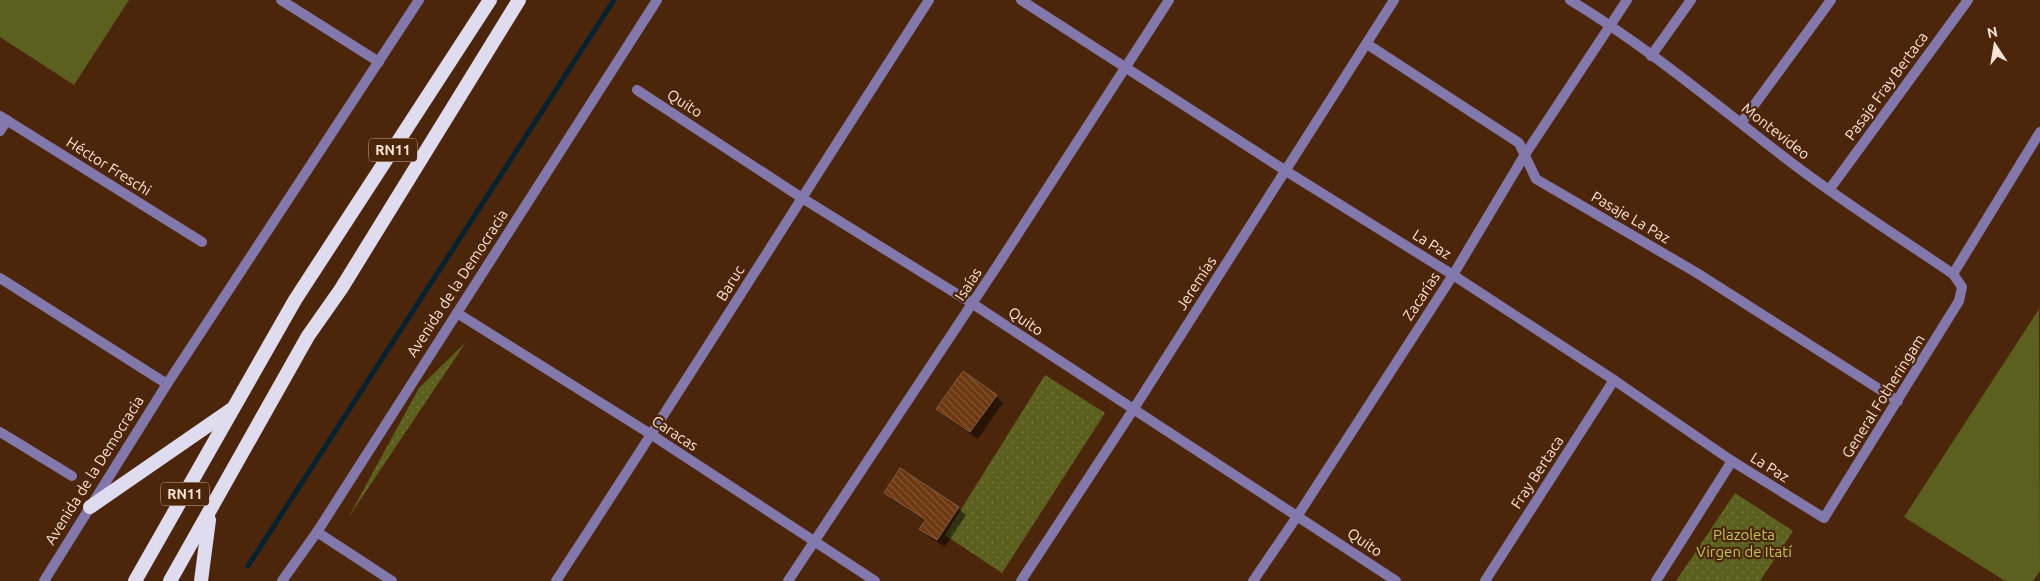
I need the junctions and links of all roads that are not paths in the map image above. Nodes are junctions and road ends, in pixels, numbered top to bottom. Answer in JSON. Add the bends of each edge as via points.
{"nodes":[{"id":1,"x":281,"y":0,"type":"edge"},
{"id":2,"x":418,"y":0,"type":"edge"},
{"id":3,"x":490,"y":0,"type":"edge"},
{"id":4,"x":519,"y":0,"type":"edge"},
{"id":5,"x":657,"y":0,"type":"edge"},
{"id":6,"x":929,"y":0,"type":"edge"},
{"id":7,"x":1021,"y":0,"type":"edge"},
{"id":8,"x":1169,"y":0,"type":"edge"},
{"id":9,"x":1394,"y":0,"type":"edge"},
{"id":10,"x":1570,"y":0,"type":"edge"},
{"id":11,"x":1626,"y":0,"type":"edge"},
{"id":12,"x":1690,"y":0,"type":"edge"},
{"id":13,"x":1831,"y":0,"type":"edge"},
{"id":14,"x":1968,"y":0,"type":"edge"},
{"id":15,"x":1611,"y":25,"type":"junction"},
{"id":16,"x":1367,"y":44,"type":"junction"},
{"id":17,"x":1651,"y":56,"type":"junction"},
{"id":18,"x":379,"y":62,"type":"junction"},
{"id":19,"x":1127,"y":67,"type":"junction"},
{"id":20,"x":637,"y":90,"type":"dead end"},
{"id":21,"x":4,"y":118,"type":"edge"},
{"id":22,"x":1741,"y":123,"type":"junction"},
{"id":23,"x":0,"y":131,"type":"edge"},
{"id":24,"x":2040,"y":132,"type":"edge"},
{"id":25,"x":1524,"y":156,"type":"junction"},
{"id":26,"x":1286,"y":171,"type":"junction"},
{"id":27,"x":1829,"y":190,"type":"junction"},
{"id":28,"x":802,"y":198,"type":"junction"},
{"id":29,"x":202,"y":242,"type":"dead end"},
{"id":30,"x":1953,"y":274,"type":"junction"},
{"id":31,"x":1453,"y":275,"type":"junction"},
{"id":32,"x":0,"y":278,"type":"edge"},
{"id":33,"x":1962,"y":287,"type":"joint"},
{"id":34,"x":972,"y":304,"type":"junction"},
{"id":35,"x":457,"y":313,"type":"junction"},
{"id":36,"x":1614,"y":380,"type":"junction"},
{"id":37,"x":167,"y":384,"type":"junction"},
{"id":38,"x":1898,"y":401,"type":"junction"},
{"id":39,"x":234,"y":408,"type":"junction"},
{"id":40,"x":1133,"y":410,"type":"junction"},
{"id":41,"x":0,"y":432,"type":"edge"},
{"id":42,"x":652,"y":435,"type":"junction"},
{"id":43,"x":1732,"y":461,"type":"junction"},
{"id":44,"x":72,"y":476,"type":"dead end"},
{"id":45,"x":90,"y":506,"type":"junction"},
{"id":46,"x":211,"y":511,"type":"junction"},
{"id":47,"x":1298,"y":515,"type":"junction"},
{"id":48,"x":1824,"y":518,"type":"joint"},
{"id":49,"x":316,"y":532,"type":"junction"},
{"id":50,"x":814,"y":540,"type":"junction"},
{"id":51,"x":44,"y":581,"type":"edge"},
{"id":52,"x":135,"y":581,"type":"edge"},
{"id":53,"x":170,"y":581,"type":"edge"},
{"id":54,"x":201,"y":581,"type":"edge"},
{"id":55,"x":282,"y":581,"type":"edge"},
{"id":56,"x":392,"y":581,"type":"edge"},
{"id":57,"x":556,"y":581,"type":"edge"},
{"id":58,"x":788,"y":581,"type":"edge"},
{"id":59,"x":875,"y":581,"type":"edge"},
{"id":60,"x":1021,"y":581,"type":"edge"},
{"id":61,"x":1253,"y":581,"type":"edge"},
{"id":62,"x":1396,"y":581,"type":"edge"},
{"id":63,"x":1485,"y":581,"type":"edge"},
{"id":64,"x":1656,"y":581,"type":"edge"}],
"edges":[{"from":1,"to":18,"type":"street"},
{"from":2,"to":18,"type":"street","name":"Avenida de la Democracia"},
{"from":3,"to":39,"type":"highway","number":"RN11","via":[[295,300]]},
{"from":4,"to":46,"type":"highway","via":[[308,336]]},
{"from":5,"to":35,"type":"street","name":"Avenida de la Democracia"},
{"from":6,"to":28,"type":"street","name":"Baruc"},
{"from":7,"to":19,"type":"street","name":"La Paz"},
{"from":8,"to":19,"type":"street","name":"Isaías"},
{"from":9,"to":16,"type":"street","name":"Jeremías"},
{"from":10,"to":15,"type":"street","name":"Montevideo"},
{"from":11,"to":15,"type":"street","name":"Zacarías"},
{"from":12,"to":17,"type":"street"},
{"from":13,"to":22,"type":"street"},
{"from":14,"to":27,"type":"street","name":"Pasaje Fray Bertaca"},
{"from":15,"to":17,"type":"street","name":"Montevideo"},
{"from":15,"to":25,"type":"street","name":"Zacarías"},
{"from":16,"to":25,"type":"street","name":"Pasaje La Paz","via":[[1519,144]]},
{"from":16,"to":26,"type":"street","name":"Jeremías"},
{"from":17,"to":22,"type":"street","name":"Montevideo"},
{"from":18,"to":37,"type":"street","name":"Avenida de la Democracia"},
{"from":19,"to":26,"type":"street","name":"La Paz"},
{"from":19,"to":34,"type":"street","name":"Isaías"},
{"from":20,"to":28,"type":"street","name":"Quito"},
{"from":21,"to":23,"type":"street"},
{"from":21,"to":29,"type":"street","name":"Héctor Freschi"},
{"from":22,"to":27,"type":"street","name":"Montevideo"},
{"from":24,"to":30,"type":"street"},
{"from":25,"to":31,"type":"street","name":"Zacarías"},
{"from":25,"to":38,"type":"street","name":"Pasaje La Paz","via":[[1536,179],[1697,273]]},
{"from":26,"to":31,"type":"street","name":"La Paz"},
{"from":26,"to":40,"type":"street","name":"Jeremías"},
{"from":27,"to":30,"type":"street","name":"Montevideo"},
{"from":28,"to":34,"type":"street","name":"Quito"},
{"from":28,"to":42,"type":"street","name":"Baruc"},
{"from":30,"to":33,"type":"street","name":"Montevideo"},
{"from":31,"to":36,"type":"street","name":"La Paz"},
{"from":31,"to":47,"type":"street","name":"Zacarías"},
{"from":32,"to":37,"type":"street"},
{"from":33,"to":38,"type":"street","name":"General Fotheringam","via":[[1959,302]]},
{"from":34,"to":40,"type":"street","name":"Quito"},
{"from":34,"to":50,"type":"street","name":"Isaías"},
{"from":35,"to":42,"type":"street","name":"Caracas"},
{"from":35,"to":49,"type":"street","name":"Avenida de la Democracia"},
{"from":36,"to":43,"type":"street","name":"La Paz"},
{"from":36,"to":63,"type":"street","name":"Fray Bertaca"},
{"from":37,"to":45,"type":"street","name":"Avenida de la Democracia"},
{"from":38,"to":48,"type":"street","name":"General Fotheringam"},
{"from":39,"to":45,"type":"highway"},
{"from":39,"to":52,"type":"highway","number":"RN11"},
{"from":40,"to":47,"type":"street","name":"Quito"},
{"from":40,"to":60,"type":"street","name":"Jeremías"},
{"from":41,"to":44,"type":"street"},
{"from":42,"to":50,"type":"street","name":"Caracas"},
{"from":42,"to":57,"type":"street","name":"Baruc"},
{"from":43,"to":48,"type":"street","name":"La Paz"},
{"from":43,"to":64,"type":"street"},
{"from":45,"to":51,"type":"street","name":"Avenida de la Democracia"},
{"from":46,"to":53,"type":"highway"},
{"from":46,"to":54,"type":"highway"},
{"from":47,"to":61,"type":"street","name":"Zacarías"},
{"from":47,"to":62,"type":"street","name":"Quito"},
{"from":49,"to":55,"type":"street","name":"Avenida de la Democracia"},
{"from":49,"to":56,"type":"street"},
{"from":50,"to":58,"type":"street","name":"Isaías"},
{"from":50,"to":59,"type":"street","name":"Caracas"}]}
